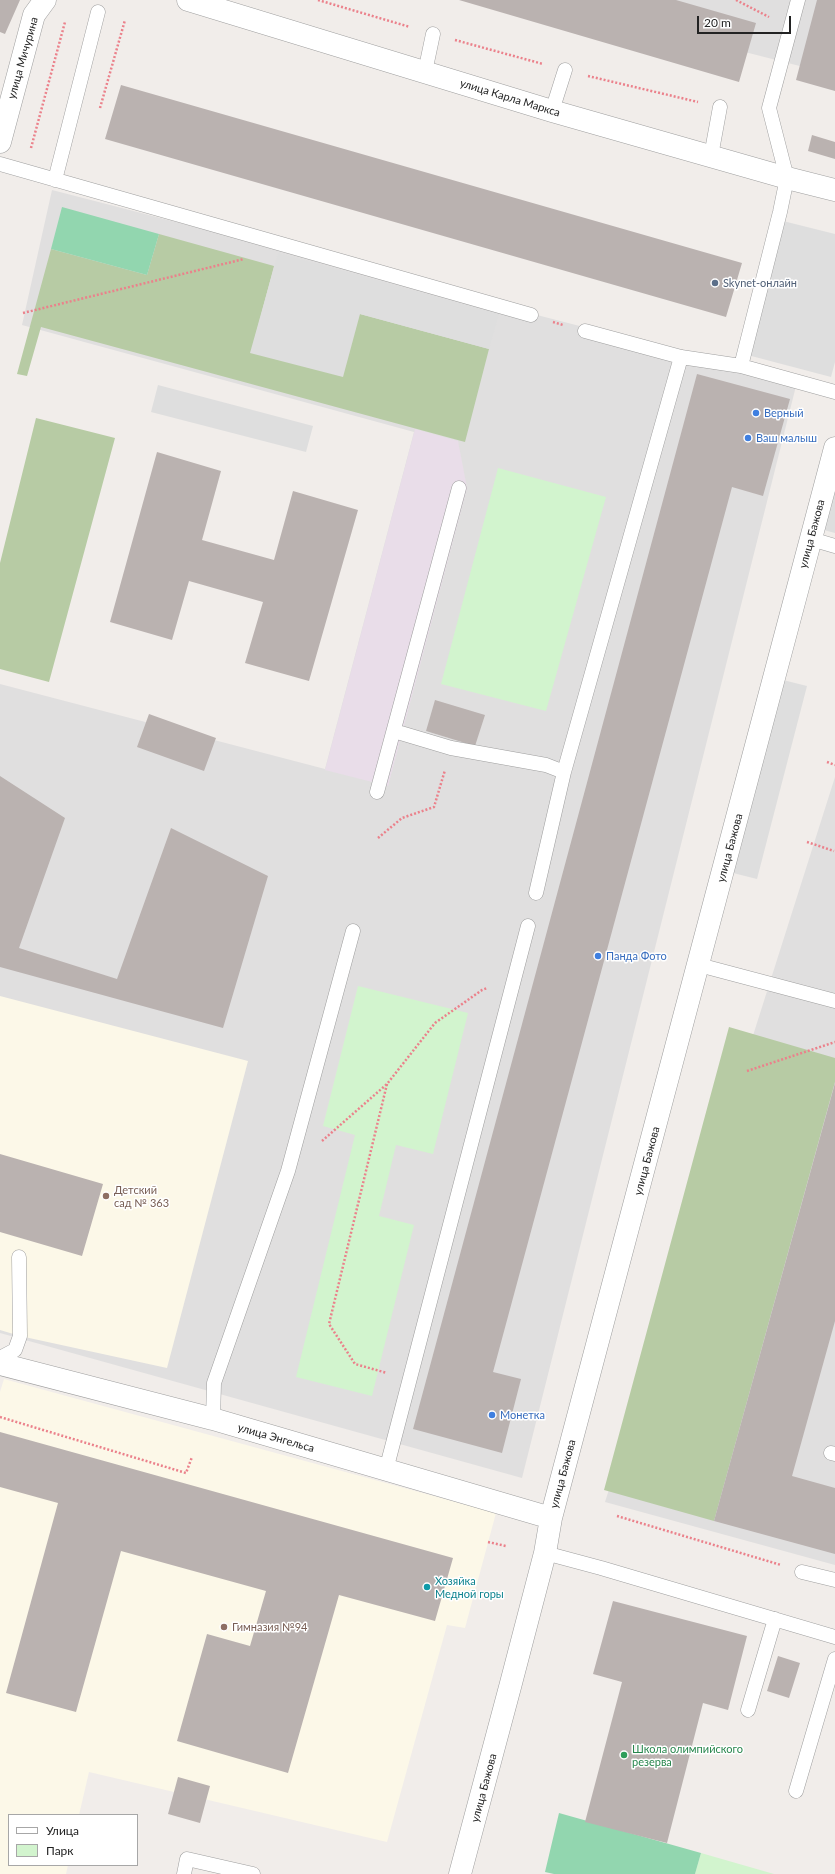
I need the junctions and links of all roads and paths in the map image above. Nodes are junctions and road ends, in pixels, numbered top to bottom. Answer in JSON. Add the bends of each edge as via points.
{"nodes":[{"id":1,"x":45,"y":0,"type":"edge"},
{"id":2,"x":188,"y":0,"type":"edge"},
{"id":3,"x":318,"y":0,"type":"edge"},
{"id":4,"x":736,"y":0,"type":"edge"},
{"id":5,"x":798,"y":0,"type":"edge"},
{"id":6,"x":98,"y":12,"type":"dead end"},
{"id":7,"x":66,"y":19,"type":"dead end"},
{"id":8,"x":407,"y":26,"type":"dead end"},
{"id":9,"x":790,"y":28,"type":"junction"},
{"id":10,"x":433,"y":34,"type":"dead end"},
{"id":11,"x":565,"y":70,"type":"dead end"},
{"id":12,"x":425,"y":72,"type":"junction"},
{"id":13,"x":720,"y":107,"type":"dead end"},
{"id":14,"x":552,"y":111,"type":"junction"},
{"id":15,"x":0,"y":142,"type":"edge"},
{"id":16,"x":711,"y":156,"type":"junction"},
{"id":17,"x":0,"y":164,"type":"edge"},
{"id":18,"x":787,"y":178,"type":"junction"},
{"id":19,"x":55,"y":180,"type":"junction"},
{"id":20,"x":835,"y":190,"type":"edge"},
{"id":21,"x":245,"y":259,"type":"dead end"},
{"id":22,"x":23,"y":313,"type":"dead end"},
{"id":23,"x":531,"y":315,"type":"joint"},
{"id":24,"x":585,"y":332,"type":"joint"},
{"id":25,"x":681,"y":357,"type":"junction"},
{"id":26,"x":741,"y":366,"type":"junction"},
{"id":27,"x":835,"y":392,"type":"edge"},
{"id":28,"x":835,"y":448,"type":"edge"},
{"id":29,"x":459,"y":488,"type":"dead end"},
{"id":30,"x":811,"y":539,"type":"junction"},
{"id":31,"x":835,"y":546,"type":"edge"},
{"id":32,"x":394,"y":731,"type":"junction"},
{"id":33,"x":451,"y":748,"type":"junction"},
{"id":34,"x":827,"y":762,"type":"dead end"},
{"id":35,"x":835,"y":765,"type":"edge"},
{"id":36,"x":564,"y":772,"type":"junction"},
{"id":37,"x":377,"y":792,"type":"dead end"},
{"id":38,"x":378,"y":838,"type":"dead end"},
{"id":39,"x":807,"y":842,"type":"dead end"},
{"id":40,"x":834,"y":851,"type":"dead end"},
{"id":41,"x":536,"y":893,"type":"dead end"},
{"id":42,"x":528,"y":926,"type":"dead end"},
{"id":43,"x":353,"y":931,"type":"dead end"},
{"id":44,"x":699,"y":965,"type":"junction"},
{"id":45,"x":514,"y":980,"type":"junction"},
{"id":46,"x":835,"y":1001,"type":"edge"},
{"id":47,"x":835,"y":1042,"type":"edge"},
{"id":48,"x":747,"y":1071,"type":"dead end"},
{"id":49,"x":387,"y":1084,"type":"junction"},
{"id":50,"x":288,"y":1171,"type":"junction"},
{"id":51,"x":19,"y":1257,"type":"dead end"},
{"id":52,"x":0,"y":1358,"type":"edge"},
{"id":53,"x":0,"y":1364,"type":"edge"},
{"id":54,"x":410,"y":1379,"type":"junction"},
{"id":55,"x":0,"y":1417,"type":"edge"},
{"id":56,"x":213,"y":1419,"type":"junction"},
{"id":57,"x":192,"y":1458,"type":"dead end"},
{"id":58,"x":386,"y":1470,"type":"junction"},
{"id":59,"x":617,"y":1516,"type":"dead end"},
{"id":60,"x":551,"y":1518,"type":"junction"},
{"id":61,"x":488,"y":1542,"type":"dead end"},
{"id":62,"x":506,"y":1546,"type":"dead end"},
{"id":63,"x":544,"y":1553,"type":"junction"},
{"id":64,"x":802,"y":1572,"type":"joint"},
{"id":65,"x":835,"y":1580,"type":"edge"},
{"id":66,"x":775,"y":1619,"type":"junction"},
{"id":67,"x":835,"y":1637,"type":"edge"},
{"id":68,"x":835,"y":1658,"type":"edge"},
{"id":69,"x":748,"y":1710,"type":"dead end"},
{"id":70,"x":796,"y":1791,"type":"dead end"},
{"id":71,"x":184,"y":1874,"type":"edge"},
{"id":72,"x":253,"y":1874,"type":"edge"},
{"id":73,"x":460,"y":1874,"type":"edge"}],
"edges":[{"from":1,"to":15,"type":"street","name":"улица Мичурина","via":[[34,15]]},
{"from":2,"to":12,"type":"street","name":"улица Карла Маркса"},
{"from":3,"to":8,"type":"path"},
{"from":4,"to":9,"type":"path"},
{"from":5,"to":9,"type":"lane"},
{"from":6,"to":19,"type":"lane"},
{"from":7,"to":19,"type":"path","via":[[29,154]]},
{"from":9,"to":18,"type":"lane","via":[[769,108]]},
{"from":10,"to":12,"type":"lane"},
{"from":11,"to":14,"type":"lane"},
{"from":12,"to":14,"type":"street","name":"улица Карла Маркса"},
{"from":13,"to":16,"type":"lane"},
{"from":14,"to":16,"type":"street","name":"улица Карла Маркса"},
{"from":16,"to":18,"type":"street","name":"улица Карла Маркса"},
{"from":17,"to":19,"type":"lane"},
{"from":18,"to":20,"type":"street","name":"улица Карла Маркса"},
{"from":18,"to":26,"type":"lane"},
{"from":19,"to":23,"type":"lane"},
{"from":21,"to":22,"type":"path"},
{"from":23,"to":24,"type":"path"},
{"from":24,"to":25,"type":"lane"},
{"from":25,"to":26,"type":"lane"},
{"from":25,"to":36,"type":"lane"},
{"from":26,"to":27,"type":"lane"},
{"from":28,"to":30,"type":"street","name":"улица Бажова"},
{"from":29,"to":32,"type":"lane"},
{"from":30,"to":31,"type":"lane"},
{"from":30,"to":44,"type":"street","name":"улица Бажова"},
{"from":32,"to":33,"type":"lane"},
{"from":32,"to":37,"type":"lane"},
{"from":33,"to":36,"type":"lane","via":[[546,765]]},
{"from":33,"to":38,"type":"path","via":[[434,807],[402,818]]},
{"from":34,"to":35,"type":"path"},
{"from":36,"to":41,"type":"lane"},
{"from":39,"to":40,"type":"path"},
{"from":42,"to":45,"type":"lane"},
{"from":43,"to":50,"type":"lane"},
{"from":44,"to":46,"type":"lane"},
{"from":44,"to":60,"type":"street","name":"улица Бажова"},
{"from":45,"to":49,"type":"path","via":[[482,990],[435,1023]]},
{"from":45,"to":54,"type":"lane"},
{"from":47,"to":48,"type":"path"},
{"from":49,"to":50,"type":"path"},
{"from":49,"to":54,"type":"path","via":[[329,1324],[355,1364]]},
{"from":50,"to":56,"type":"lane","via":[[214,1383]]},
{"from":51,"to":52,"type":"lane","via":[[20,1336],[15,1350]]},
{"from":53,"to":56,"type":"street","name":"улица Энгельса"},
{"from":54,"to":58,"type":"lane"},
{"from":55,"to":57,"type":"path","via":[[186,1473]]},
{"from":56,"to":58,"type":"street","name":"улица Энгельса"},
{"from":58,"to":60,"type":"street","name":"улица Энгельса"},
{"from":59,"to":64,"type":"path"},
{"from":60,"to":63,"type":"street","name":"улица Бажова"},
{"from":61,"to":62,"type":"path"},
{"from":63,"to":66,"type":"lane"},
{"from":63,"to":73,"type":"street","name":"улица Бажова"},
{"from":64,"to":65,"type":"lane"},
{"from":66,"to":67,"type":"lane"},
{"from":66,"to":69,"type":"lane"},
{"from":68,"to":70,"type":"lane"},
{"from":71,"to":72,"type":"lane","via":[[187,1859]]}]}
